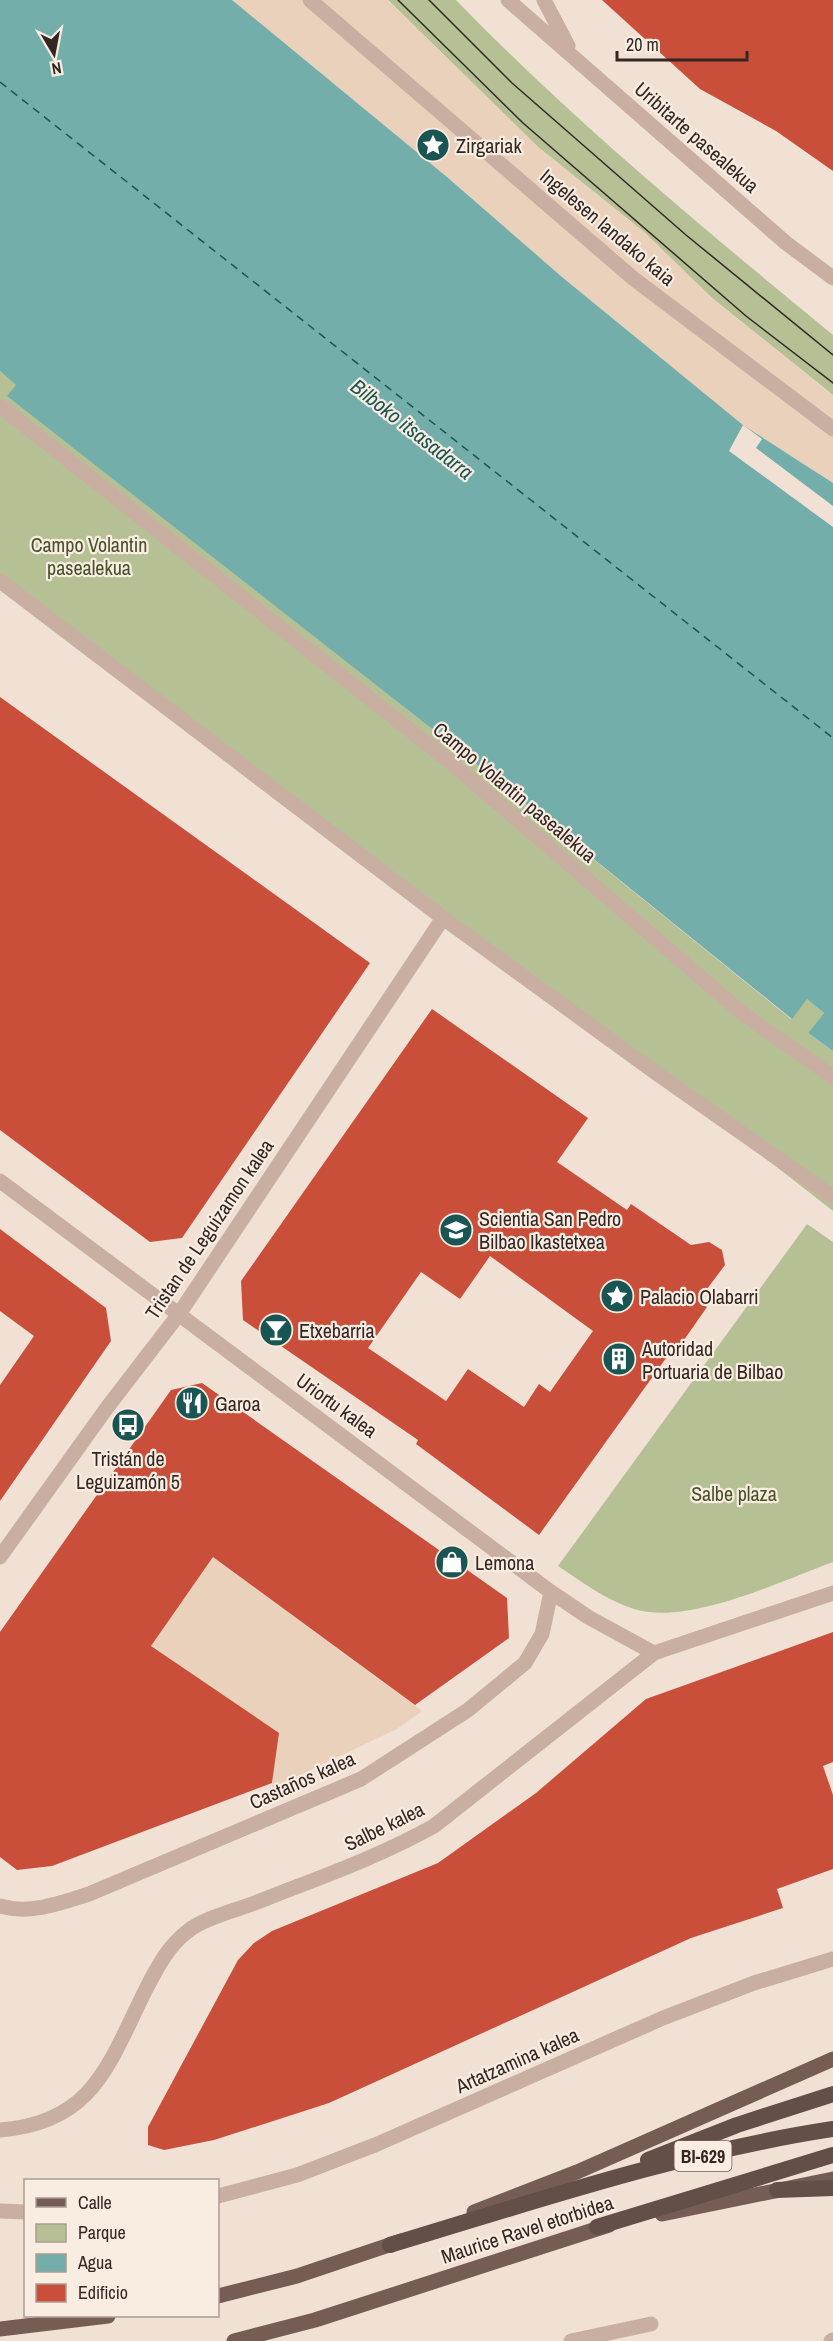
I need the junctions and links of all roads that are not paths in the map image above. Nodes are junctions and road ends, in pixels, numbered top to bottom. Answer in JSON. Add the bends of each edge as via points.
{"nodes":[{"id":1,"x":310,"y":0,"type":"edge"},
{"id":2,"x":508,"y":0,"type":"edge"},
{"id":3,"x":544,"y":0,"type":"edge"},
{"id":4,"x":573,"y":54,"type":"junction"},
{"id":5,"x":833,"y":278,"type":"edge"},
{"id":6,"x":0,"y":406,"type":"edge"},
{"id":7,"x":833,"y":429,"type":"edge"},
{"id":8,"x":0,"y":581,"type":"edge"},
{"id":9,"x":443,"y":918,"type":"junction"},
{"id":10,"x":833,"y":1077,"type":"edge"},
{"id":11,"x":0,"y":1181,"type":"edge"},
{"id":12,"x":833,"y":1197,"type":"edge"},
{"id":13,"x":179,"y":1314,"type":"junction"},
{"id":14,"x":0,"y":1557,"type":"edge"},
{"id":15,"x":551,"y":1592,"type":"junction"},
{"id":16,"x":833,"y":1593,"type":"edge"},
{"id":17,"x":654,"y":1653,"type":"junction"},
{"id":18,"x":0,"y":1906,"type":"edge"},
{"id":19,"x":833,"y":1959,"type":"edge"},
{"id":20,"x":833,"y":2059,"type":"edge"},
{"id":21,"x":833,"y":2094,"type":"edge"},
{"id":22,"x":833,"y":2129,"type":"edge"},
{"id":23,"x":0,"y":2130,"type":"edge"},
{"id":24,"x":833,"y":2155,"type":"edge"},
{"id":25,"x":833,"y":2179,"type":"edge"},
{"id":26,"x":833,"y":2188,"type":"edge"},
{"id":27,"x":575,"y":2189,"type":"junction"},
{"id":28,"x":777,"y":2190,"type":"junction"},
{"id":29,"x":219,"y":2196,"type":"edge"},
{"id":30,"x":0,"y":2211,"type":"edge"},
{"id":31,"x":24,"y":2212,"type":"edge"},
{"id":32,"x":597,"y":2227,"type":"junction"},
{"id":33,"x":390,"y":2245,"type":"junction"},
{"id":34,"x":219,"y":2296,"type":"edge"},
{"id":35,"x":100,"y":2317,"type":"edge"},
{"id":36,"x":651,"y":2324,"type":"dead end"},
{"id":37,"x":0,"y":2329,"type":"edge"},
{"id":38,"x":234,"y":2341,"type":"edge"},
{"id":39,"x":571,"y":2341,"type":"edge"}],
"edges":[{"from":1,"to":7,"type":"street","name":"Ingelesen landako kaia","via":[[634,279]]},
{"from":2,"to":4,"type":"street","name":"Uribitarte pasealekua"},
{"from":3,"to":4,"type":"street"},
{"from":4,"to":5,"type":"street","name":"Uribitarte pasealekua","via":[[786,243]]},
{"from":6,"to":10,"type":"street","name":"Campo Volantin pasealekua","via":[[455,766],[742,1013]]},
{"from":8,"to":9,"type":"street"},
{"from":9,"to":12,"type":"street"},
{"from":9,"to":13,"type":"street","name":"Tristan de Leguizamon kalea"},
{"from":11,"to":13,"type":"street","name":"Uriortu kalea"},
{"from":13,"to":14,"type":"street","name":"Tristan de Leguizamon kalea"},
{"from":13,"to":15,"type":"street","name":"Uriortu kalea"},
{"from":15,"to":17,"type":"street","name":"Uriortu kalea"},
{"from":15,"to":18,"type":"street","name":"Castaños kalea","via":[[542,1634],[525,1663],[468,1710],[362,1779],[89,1894],[45,1907],[16,1910]]},
{"from":16,"to":17,"type":"street","name":"Salbe kalea"},
{"from":17,"to":23,"type":"street","name":"Salbe kalea","via":[[434,1826],[397,1847],[189,1929],[160,1961],[122,2041],[92,2092],[59,2116],[28,2128]]},
{"from":19,"to":29,"type":"street","name":"Artatzamina kalea","via":[[754,1983],[663,2018],[375,2145],[297,2175]]},
{"from":20,"to":33,"type":"main road","name":"Maurice Ravel etorbidea","via":[[577,2172]]},
{"from":21,"to":27,"type":"highway","via":[[737,2125]]},
{"from":22,"to":27,"type":"highway","number":"BI-629","via":[[683,2160]]},
{"from":24,"to":32,"type":"highway","name":"Maurice Ravel etorbidea","number":"BI-629"},
{"from":25,"to":28,"type":"main road"},
{"from":26,"to":28,"type":"highway"},
{"from":27,"to":33,"type":"highway","name":"Maurice Ravel etorbidea","number":"BI-629"},
{"from":28,"to":32,"type":"main road"},
{"from":30,"to":31,"type":"street"},
{"from":32,"to":38,"type":"main road","name":"Maurice Ravel etorbidea","via":[[315,2320]]},
{"from":33,"to":34,"type":"main road","name":"Maurice Ravel etorbidea","via":[[297,2276]]},
{"from":35,"to":37,"type":"main road","bridge":true},
{"from":36,"to":39,"type":"street"}]}
